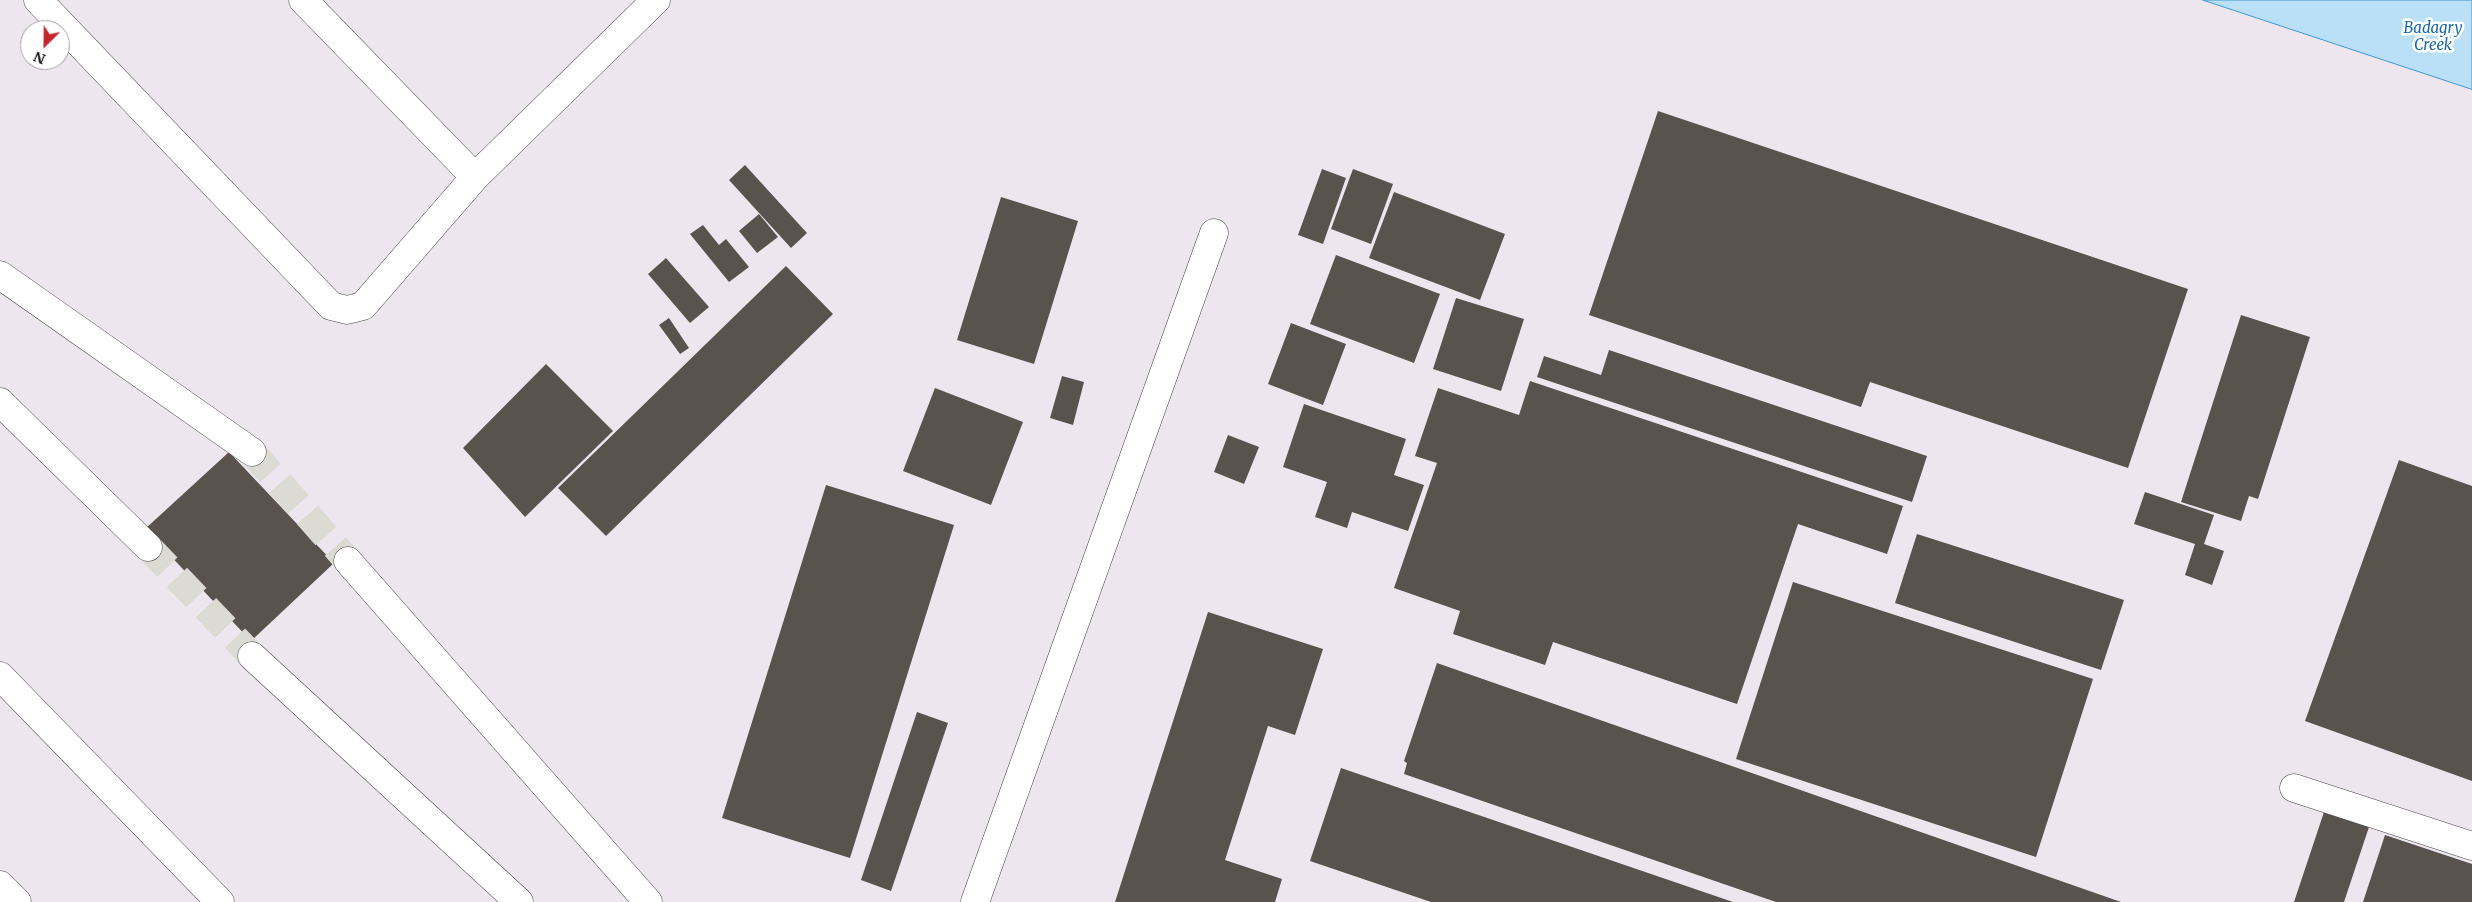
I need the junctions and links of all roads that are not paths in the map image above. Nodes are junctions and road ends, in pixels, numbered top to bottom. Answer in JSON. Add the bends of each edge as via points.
{"nodes":[{"id":1,"x":38,"y":0,"type":"edge"},
{"id":2,"x":303,"y":0,"type":"edge"},
{"id":3,"x":656,"y":0,"type":"edge"},
{"id":4,"x":475,"y":177,"type":"junction"},
{"id":5,"x":1214,"y":233,"type":"dead end"},
{"id":6,"x":0,"y":274,"type":"edge"},
{"id":7,"x":0,"y":402,"type":"edge"},
{"id":8,"x":252,"y":452,"type":"tunnel mouth"},
{"id":9,"x":148,"y":546,"type":"tunnel mouth"},
{"id":10,"x":348,"y":561,"type":"tunnel mouth"},
{"id":11,"x":252,"y":656,"type":"tunnel mouth"},
{"id":12,"x":5,"y":692,"type":"edge"},
{"id":13,"x":2294,"y":788,"type":"dead end"},
{"id":14,"x":2472,"y":846,"type":"edge"},
{"id":15,"x":0,"y":885,"type":"edge"},
{"id":16,"x":17,"y":902,"type":"edge"},
{"id":17,"x":220,"y":902,"type":"edge"},
{"id":18,"x":519,"y":902,"type":"edge"},
{"id":19,"x":648,"y":902,"type":"edge"},
{"id":20,"x":975,"y":902,"type":"edge"}],
"edges":[{"from":1,"to":4,"type":"street","via":[[331,306],[347,310],[363,306]]},
{"from":2,"to":4,"type":"street"},
{"from":3,"to":4,"type":"street"},
{"from":5,"to":20,"type":"street"},
{"from":6,"to":8,"type":"street"},
{"from":7,"to":9,"type":"street"},
{"from":10,"to":19,"type":"street"},
{"from":11,"to":18,"type":"street"},
{"from":12,"to":17,"type":"street"},
{"from":13,"to":14,"type":"street"},
{"from":15,"to":16,"type":"street"}]}
